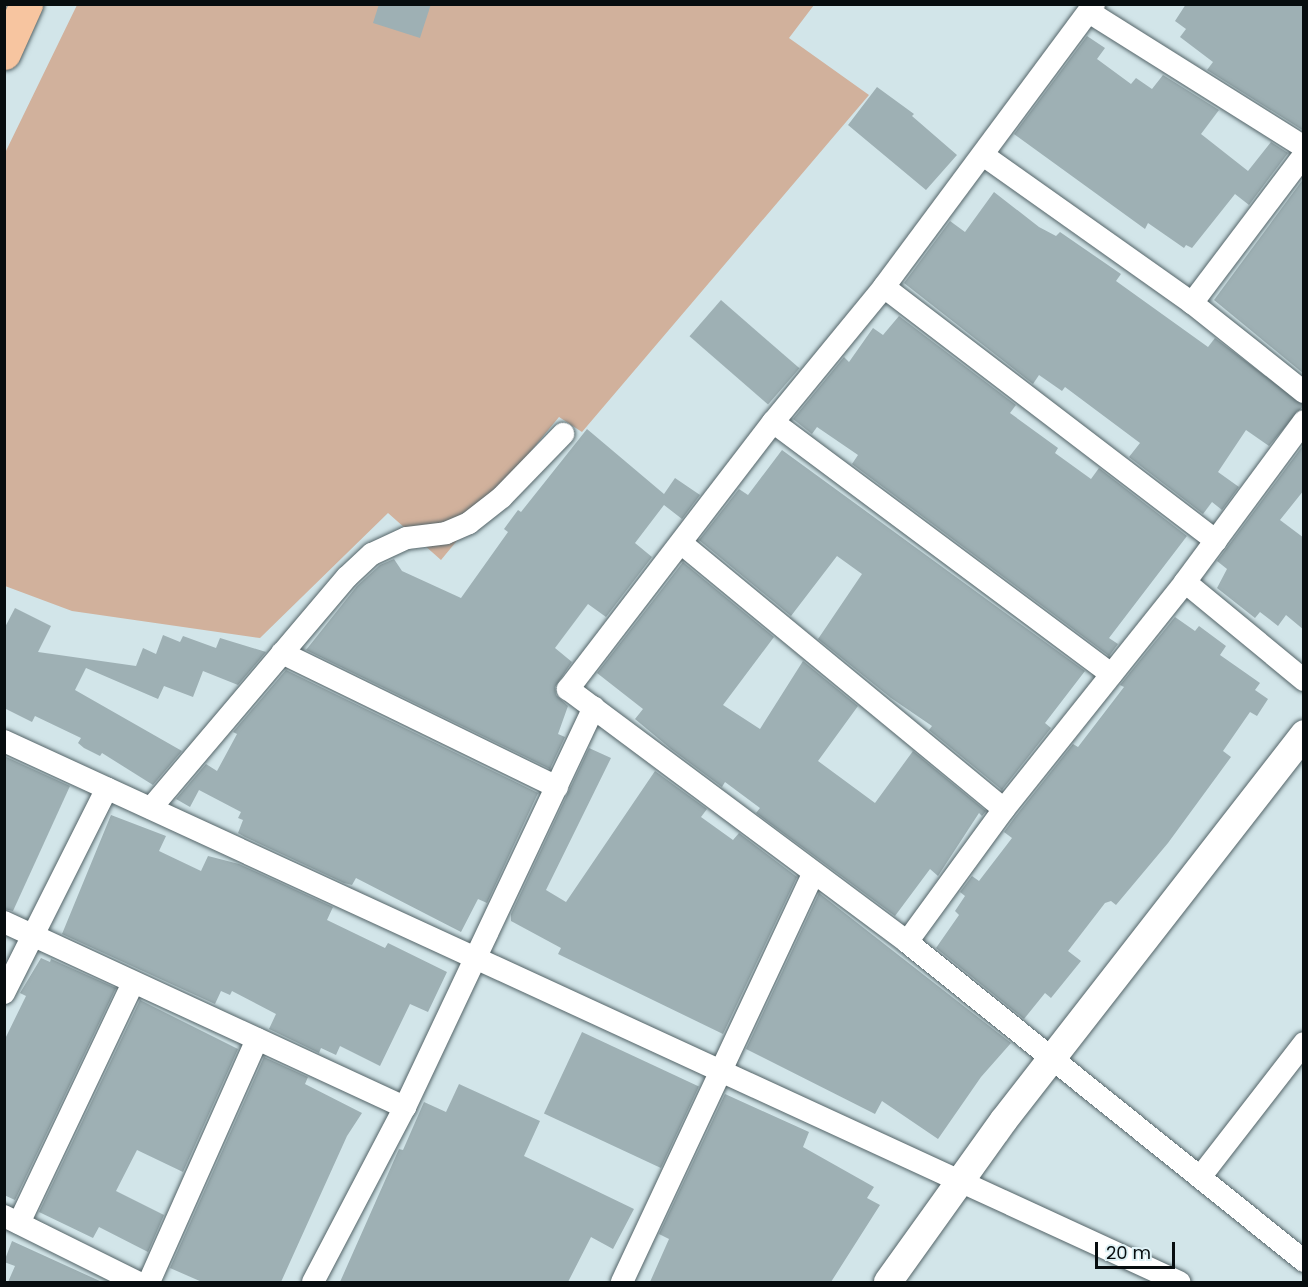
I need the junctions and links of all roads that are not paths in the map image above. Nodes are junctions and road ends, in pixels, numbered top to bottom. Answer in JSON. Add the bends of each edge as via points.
{"nodes":[{"id":1,"x":26,"y":4,"type":"edge"},
{"id":2,"x":1092,"y":8,"type":"edge"},
{"id":3,"x":4,"y":53,"type":"edge"},
{"id":4,"x":1304,"y":147,"type":"edge"},
{"id":5,"x":983,"y":155,"type":"junction"},
{"id":6,"x":1304,"y":155,"type":"edge"},
{"id":7,"x":884,"y":287,"type":"junction"},
{"id":8,"x":1192,"y":303,"type":"junction"},
{"id":9,"x":1304,"y":392,"type":"edge"},
{"id":10,"x":1304,"y":421,"type":"edge"},
{"id":11,"x":773,"y":422,"type":"junction"},
{"id":12,"x":563,"y":434,"type":"dead end"},
{"id":13,"x":1216,"y":541,"type":"junction"},
{"id":14,"x":681,"y":543,"type":"junction"},
{"id":15,"x":1185,"y":582,"type":"junction"},
{"id":16,"x":282,"y":653,"type":"junction"},
{"id":17,"x":1111,"y":674,"type":"junction"},
{"id":18,"x":1304,"y":680,"type":"edge"},
{"id":19,"x":594,"y":707,"type":"junction"},
{"id":20,"x":1304,"y":734,"type":"edge"},
{"id":21,"x":4,"y":741,"type":"edge"},
{"id":22,"x":556,"y":787,"type":"junction"},
{"id":23,"x":107,"y":788,"type":"junction"},
{"id":24,"x":151,"y":808,"type":"junction"},
{"id":25,"x":1004,"y":809,"type":"junction"},
{"id":26,"x":814,"y":873,"type":"junction"},
{"id":27,"x":4,"y":922,"type":"edge"},
{"id":28,"x":32,"y":934,"type":"junction"},
{"id":29,"x":907,"y":942,"type":"junction"},
{"id":30,"x":477,"y":957,"type":"junction"},
{"id":31,"x":133,"y":984,"type":"junction"},
{"id":32,"x":4,"y":993,"type":"edge"},
{"id":33,"x":257,"y":1039,"type":"junction"},
{"id":34,"x":1304,"y":1043,"type":"edge"},
{"id":35,"x":1053,"y":1059,"type":"junction"},
{"id":36,"x":722,"y":1070,"type":"junction"},
{"id":37,"x":405,"y":1107,"type":"junction"},
{"id":38,"x":1201,"y":1176,"type":"junction"},
{"id":39,"x":960,"y":1180,"type":"junction"},
{"id":40,"x":12,"y":1220,"type":"edge"},
{"id":41,"x":1304,"y":1261,"type":"edge"},
{"id":42,"x":138,"y":1282,"type":"edge"},
{"id":43,"x":149,"y":1282,"type":"edge"},
{"id":44,"x":313,"y":1282,"type":"edge"},
{"id":45,"x":622,"y":1282,"type":"edge"},
{"id":46,"x":888,"y":1282,"type":"edge"},
{"id":47,"x":1179,"y":1282,"type":"edge"}],
"edges":[{"from":1,"to":3,"type":"main road"},
{"from":2,"to":4,"type":"street"},
{"from":2,"to":5,"type":"street"},
{"from":5,"to":7,"type":"street"},
{"from":5,"to":8,"type":"street"},
{"from":6,"to":8,"type":"street"},
{"from":7,"to":11,"type":"street"},
{"from":7,"to":13,"type":"street"},
{"from":8,"to":9,"type":"street"},
{"from":10,"to":13,"type":"street"},
{"from":11,"to":14,"type":"street"},
{"from":11,"to":17,"type":"street"},
{"from":12,"to":16,"type":"street","via":[[502,497],[469,524],[446,534],[407,538],[372,554]]},
{"from":13,"to":15,"type":"street"},
{"from":14,"to":19,"type":"street","via":[[568,689]]},
{"from":14,"to":25,"type":"street"},
{"from":15,"to":17,"type":"street"},
{"from":15,"to":18,"type":"street"},
{"from":16,"to":22,"type":"street"},
{"from":16,"to":24,"type":"street"},
{"from":17,"to":25,"type":"street"},
{"from":19,"to":22,"type":"street"},
{"from":19,"to":26,"type":"street"},
{"from":20,"to":35,"type":"street"},
{"from":21,"to":23,"type":"street"},
{"from":22,"to":30,"type":"street"},
{"from":23,"to":24,"type":"street"},
{"from":23,"to":28,"type":"street"},
{"from":24,"to":30,"type":"street"},
{"from":25,"to":29,"type":"street"},
{"from":26,"to":29,"type":"street"},
{"from":26,"to":36,"type":"street"},
{"from":27,"to":28,"type":"street"},
{"from":28,"to":31,"type":"street"},
{"from":28,"to":32,"type":"street"},
{"from":29,"to":35,"type":"street"},
{"from":30,"to":36,"type":"street"},
{"from":30,"to":37,"type":"street"},
{"from":31,"to":33,"type":"street"},
{"from":31,"to":40,"type":"street"},
{"from":33,"to":37,"type":"street"},
{"from":33,"to":43,"type":"street"},
{"from":34,"to":38,"type":"street"},
{"from":35,"to":38,"type":"street"},
{"from":35,"to":39,"type":"street"},
{"from":36,"to":39,"type":"street"},
{"from":36,"to":45,"type":"street"},
{"from":37,"to":44,"type":"street"},
{"from":38,"to":41,"type":"street"},
{"from":39,"to":46,"type":"street"},
{"from":39,"to":47,"type":"street"},
{"from":40,"to":42,"type":"street"}]}
